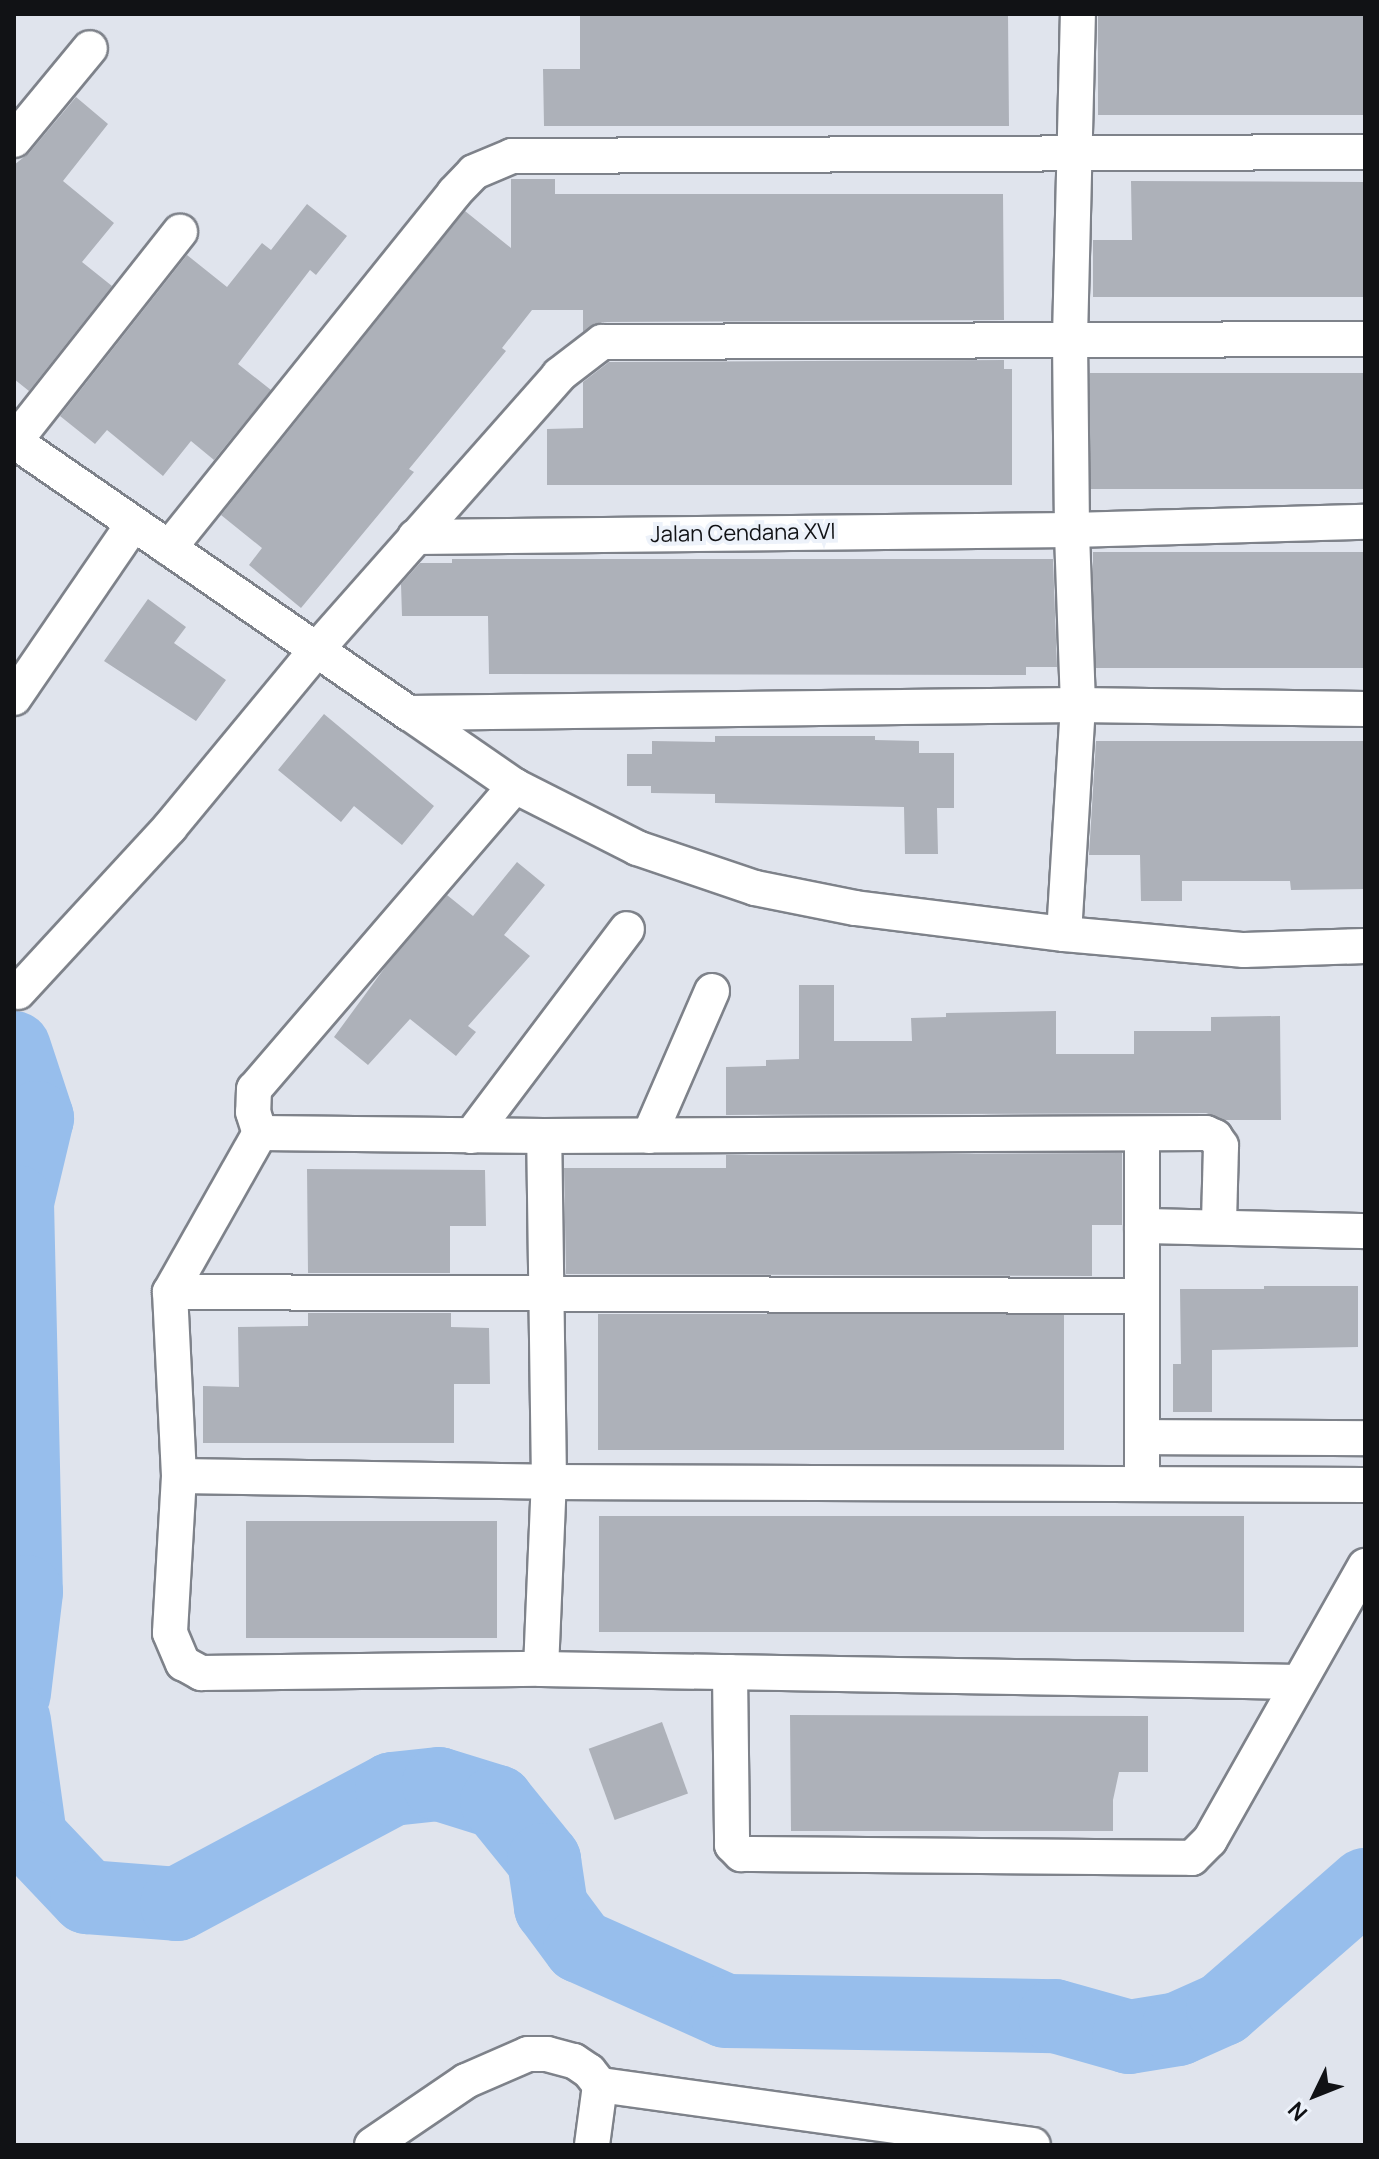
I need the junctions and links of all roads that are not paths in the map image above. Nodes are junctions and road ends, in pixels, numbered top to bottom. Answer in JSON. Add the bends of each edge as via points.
{"nodes":[{"id":1,"x":1078,"y":14,"type":"edge"},
{"id":2,"x":90,"y":48,"type":"dead end"},
{"id":3,"x":14,"y":140,"type":"edge"},
{"id":4,"x":1365,"y":152,"type":"edge"},
{"id":5,"x":1073,"y":155,"type":"junction"},
{"id":6,"x":180,"y":232,"type":"dead end"},
{"id":7,"x":1070,"y":338,"type":"junction"},
{"id":8,"x":1365,"y":339,"type":"edge"},
{"id":9,"x":14,"y":442,"type":"edge"},
{"id":10,"x":1365,"y":522,"type":"edge"},
{"id":11,"x":133,"y":524,"type":"junction"},
{"id":12,"x":1072,"y":530,"type":"junction"},
{"id":13,"x":415,"y":537,"type":"junction"},
{"id":14,"x":169,"y":548,"type":"junction"},
{"id":15,"x":317,"y":649,"type":"junction"},
{"id":16,"x":14,"y":698,"type":"edge"},
{"id":17,"x":1078,"y":705,"type":"junction"},
{"id":18,"x":1365,"y":709,"type":"edge"},
{"id":19,"x":409,"y":713,"type":"junction"},
{"id":20,"x":515,"y":786,"type":"junction"},
{"id":21,"x":627,"y":929,"type":"dead end"},
{"id":22,"x":1064,"y":934,"type":"junction"},
{"id":23,"x":1365,"y":946,"type":"edge"},
{"id":24,"x":712,"y":991,"type":"dead end"},
{"id":25,"x":18,"y":992,"type":"dead end"},
{"id":26,"x":260,"y":1133,"type":"junction"},
{"id":27,"x":1142,"y":1134,"type":"junction"},
{"id":28,"x":471,"y":1136,"type":"junction"},
{"id":29,"x":544,"y":1136,"type":"junction"},
{"id":30,"x":649,"y":1136,"type":"junction"},
{"id":31,"x":1219,"y":1225,"type":"junction"},
{"id":32,"x":1142,"y":1226,"type":"junction"},
{"id":33,"x":1365,"y":1231,"type":"edge"},
{"id":34,"x":170,"y":1292,"type":"junction"},
{"id":35,"x":546,"y":1293,"type":"junction"},
{"id":36,"x":1141,"y":1296,"type":"junction"},
{"id":37,"x":1142,"y":1437,"type":"junction"},
{"id":38,"x":1365,"y":1438,"type":"edge"},
{"id":39,"x":179,"y":1476,"type":"junction"},
{"id":40,"x":549,"y":1482,"type":"junction"},
{"id":41,"x":1142,"y":1484,"type":"junction"},
{"id":42,"x":1365,"y":1485,"type":"edge"},
{"id":43,"x":1365,"y":1566,"type":"edge"},
{"id":44,"x":541,"y":1669,"type":"junction"},
{"id":45,"x":730,"y":1672,"type":"junction"},
{"id":46,"x":1299,"y":1682,"type":"junction"},
{"id":47,"x":600,"y":2085,"type":"junction"},
{"id":48,"x":973,"y":2142,"type":"edge"},
{"id":49,"x":372,"y":2145,"type":"edge"},
{"id":50,"x":592,"y":2145,"type":"edge"},
{"id":51,"x":1033,"y":2145,"type":"edge"}],
"edges":[{"from":1,"to":5,"type":"street"},
{"from":2,"to":3,"type":"street"},
{"from":4,"to":5,"type":"street"},
{"from":5,"to":7,"type":"street"},
{"from":5,"to":14,"type":"street","via":[[512,156],[474,172]]},
{"from":6,"to":9,"type":"street"},
{"from":7,"to":8,"type":"street"},
{"from":7,"to":12,"type":"street"},
{"from":7,"to":13,"type":"street","via":[[602,342],[559,375]]},
{"from":9,"to":11,"type":"street"},
{"from":10,"to":12,"type":"street","name":"Jalan Cendana XVI"},
{"from":11,"to":14,"type":"street"},
{"from":11,"to":16,"type":"street"},
{"from":12,"to":13,"type":"street","name":"Jalan Cendana XVI"},
{"from":12,"to":17,"type":"street"},
{"from":13,"to":15,"type":"street"},
{"from":14,"to":15,"type":"street"},
{"from":15,"to":19,"type":"street"},
{"from":15,"to":25,"type":"street","via":[[170,827]]},
{"from":17,"to":18,"type":"street"},
{"from":17,"to":19,"type":"street"},
{"from":17,"to":22,"type":"street"},
{"from":19,"to":20,"type":"street"},
{"from":20,"to":22,"type":"street","via":[[637,848],[755,888],[855,908]]},
{"from":20,"to":26,"type":"street","via":[[254,1089],[253,1112]]},
{"from":21,"to":28,"type":"street"},
{"from":22,"to":23,"type":"street","via":[[1244,950]]},
{"from":24,"to":30,"type":"street"},
{"from":26,"to":28,"type":"street"},
{"from":26,"to":34,"type":"street"},
{"from":27,"to":30,"type":"street"},
{"from":27,"to":31,"type":"street","via":[[1206,1133],[1219,1141]]},
{"from":27,"to":32,"type":"street"},
{"from":28,"to":29,"type":"street"},
{"from":29,"to":30,"type":"street"},
{"from":29,"to":35,"type":"street"},
{"from":31,"to":32,"type":"street"},
{"from":31,"to":33,"type":"street"},
{"from":32,"to":36,"type":"street"},
{"from":34,"to":35,"type":"street"},
{"from":34,"to":39,"type":"street"},
{"from":35,"to":36,"type":"street"},
{"from":35,"to":40,"type":"street"},
{"from":36,"to":37,"type":"street"},
{"from":37,"to":38,"type":"street"},
{"from":37,"to":41,"type":"street"},
{"from":39,"to":40,"type":"street"},
{"from":39,"to":44,"type":"street","via":[[170,1633],[177,1655],[189,1668],[201,1673]]},
{"from":40,"to":41,"type":"street"},
{"from":40,"to":44,"type":"street"},
{"from":41,"to":42,"type":"street"},
{"from":43,"to":46,"type":"street"},
{"from":44,"to":45,"type":"street"},
{"from":45,"to":46,"type":"street"},
{"from":45,"to":46,"type":"street","via":[[732,1845],[748,1856],[1192,1858],[1210,1840]]},
{"from":47,"to":48,"type":"street"},
{"from":47,"to":49,"type":"street","via":[[567,2057],[528,2054],[466,2081]]},
{"from":47,"to":50,"type":"street"},
{"from":48,"to":51,"type":"street"}]}
